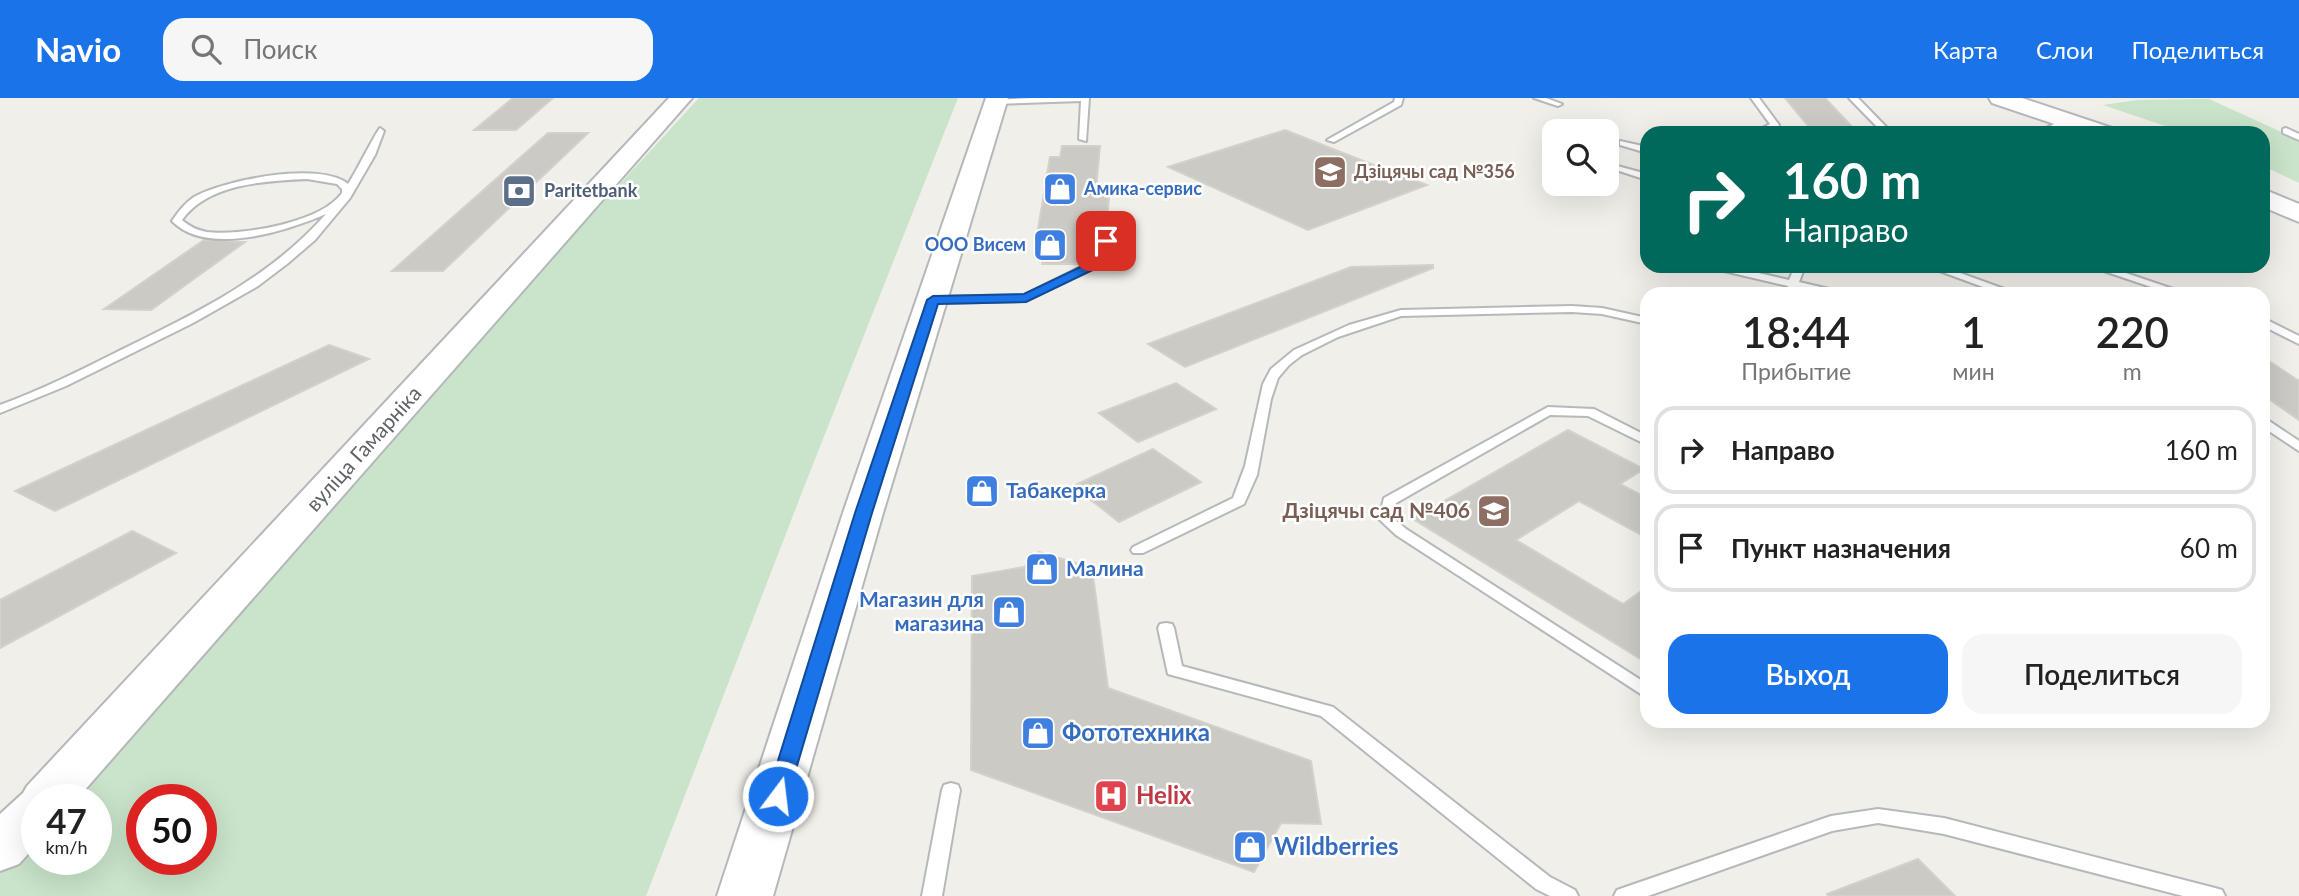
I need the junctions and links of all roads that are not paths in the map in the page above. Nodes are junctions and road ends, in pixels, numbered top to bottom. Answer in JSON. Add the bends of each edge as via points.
{"nodes":[{"id":1,"x":681,"y":98,"type":"edge"},
{"id":2,"x":1085,"y":98,"type":"edge"},
{"id":3,"x":1399,"y":98,"type":"edge"},
{"id":4,"x":1538,"y":98,"type":"edge"},
{"id":5,"x":1755,"y":98,"type":"edge"},
{"id":6,"x":1853,"y":98,"type":"edge"},
{"id":7,"x":2000,"y":98,"type":"edge"},
{"id":8,"x":996,"y":100,"type":"edge"},
{"id":9,"x":1558,"y":104,"type":"dead end"},
{"id":10,"x":2069,"y":120,"type":"junction"},
{"id":11,"x":1773,"y":126,"type":"edge"},
{"id":12,"x":1881,"y":126,"type":"edge"},
{"id":13,"x":2056,"y":126,"type":"edge"},
{"id":14,"x":2085,"y":126,"type":"edge"},
{"id":15,"x":380,"y":131,"type":"dead end"},
{"id":16,"x":2286,"y":131,"type":"dead end"},
{"id":17,"x":2299,"y":137,"type":"edge"},
{"id":18,"x":1083,"y":139,"type":"dead end"},
{"id":19,"x":1331,"y":140,"type":"dead end"},
{"id":20,"x":1623,"y":143,"type":"dead end"},
{"id":21,"x":1640,"y":148,"type":"edge"},
{"id":22,"x":1619,"y":168,"type":"edge"},
{"id":23,"x":1640,"y":175,"type":"edge"},
{"id":24,"x":347,"y":196,"type":"junction"},
{"id":25,"x":2270,"y":200,"type":"edge"},
{"id":26,"x":2299,"y":214,"type":"edge"},
{"id":27,"x":1108,"y":226,"type":"dead end"},
{"id":28,"x":1739,"y":273,"type":"edge"},
{"id":29,"x":1952,"y":273,"type":"edge"},
{"id":30,"x":2116,"y":273,"type":"edge"},
{"id":31,"x":1786,"y":287,"type":"edge"},
{"id":32,"x":1993,"y":287,"type":"edge"},
{"id":33,"x":2161,"y":287,"type":"edge"},
{"id":34,"x":933,"y":300,"type":"junction"},
{"id":35,"x":1640,"y":319,"type":"edge"},
{"id":36,"x":2270,"y":325,"type":"edge"},
{"id":37,"x":2299,"y":341,"type":"edge"},
{"id":38,"x":0,"y":409,"type":"edge"},
{"id":39,"x":2270,"y":426,"type":"edge"},
{"id":40,"x":1640,"y":437,"type":"edge"},
{"id":41,"x":2299,"y":447,"type":"edge"},
{"id":42,"x":1138,"y":550,"type":"dead end"},
{"id":43,"x":1166,"y":628,"type":"dead end"},
{"id":44,"x":1640,"y":687,"type":"edge"},
{"id":45,"x":59,"y":784,"type":"edge"},
{"id":46,"x":951,"y":790,"type":"dead end"},
{"id":47,"x":21,"y":826,"type":"edge"},
{"id":48,"x":0,"y":849,"type":"edge"},
{"id":49,"x":745,"y":896,"type":"edge"},
{"id":50,"x":932,"y":896,"type":"edge"},
{"id":51,"x":1568,"y":896,"type":"edge"},
{"id":52,"x":1624,"y":896,"type":"edge"},
{"id":53,"x":2215,"y":896,"type":"edge"}],
"edges":[{"from":1,"to":45,"type":"main road","name":"вуліца Гамарніка"},
{"from":2,"to":8,"type":"lane"},
{"from":2,"to":18,"type":"lane"},
{"from":3,"to":19,"type":"lane","via":[[1398,103]]},
{"from":4,"to":9,"type":"lane"},
{"from":5,"to":11,"type":"lane"},
{"from":6,"to":12,"type":"lane"},
{"from":7,"to":10,"type":"main road"},
{"from":8,"to":34,"type":"main road"},
{"from":10,"to":13,"type":"lane"},
{"from":10,"to":14,"type":"main road"},
{"from":15,"to":24,"type":"lane"},
{"from":16,"to":17,"type":"lane"},
{"from":20,"to":21,"type":"lane"},
{"from":22,"to":23,"type":"lane"},
{"from":24,"to":24,"type":"lane","via":[[347,188],[327,177],[258,180],[192,203],[177,221],[196,233],[242,234],[307,219]]},
{"from":24,"to":38,"type":"lane","via":[[293,254],[228,301]]},
{"from":25,"to":26,"type":"main road"},
{"from":27,"to":34,"type":"lane","via":[[1105,256],[1026,298]]},
{"from":28,"to":31,"type":"lane"},
{"from":29,"to":32,"type":"lane"},
{"from":30,"to":33,"type":"lane"},
{"from":34,"to":49,"type":"main road"},
{"from":35,"to":42,"type":"lane","via":[[1572,309],[1401,313],[1381,316],[1299,351],[1275,372],[1266,394],[1248,486],[1239,501]]},
{"from":36,"to":37,"type":"lane"},
{"from":39,"to":41,"type":"lane"},
{"from":40,"to":44,"type":"lane","via":[[1590,412],[1548,411],[1390,501],[1386,519]]},
{"from":43,"to":51,"type":"lane","via":[[1174,670],[1327,711],[1543,883]]},
{"from":46,"to":50,"type":"lane"},
{"from":47,"to":48,"type":"main road"},
{"from":52,"to":53,"type":"lane","via":[[1831,824],[1878,816],[1944,826]]}]}
